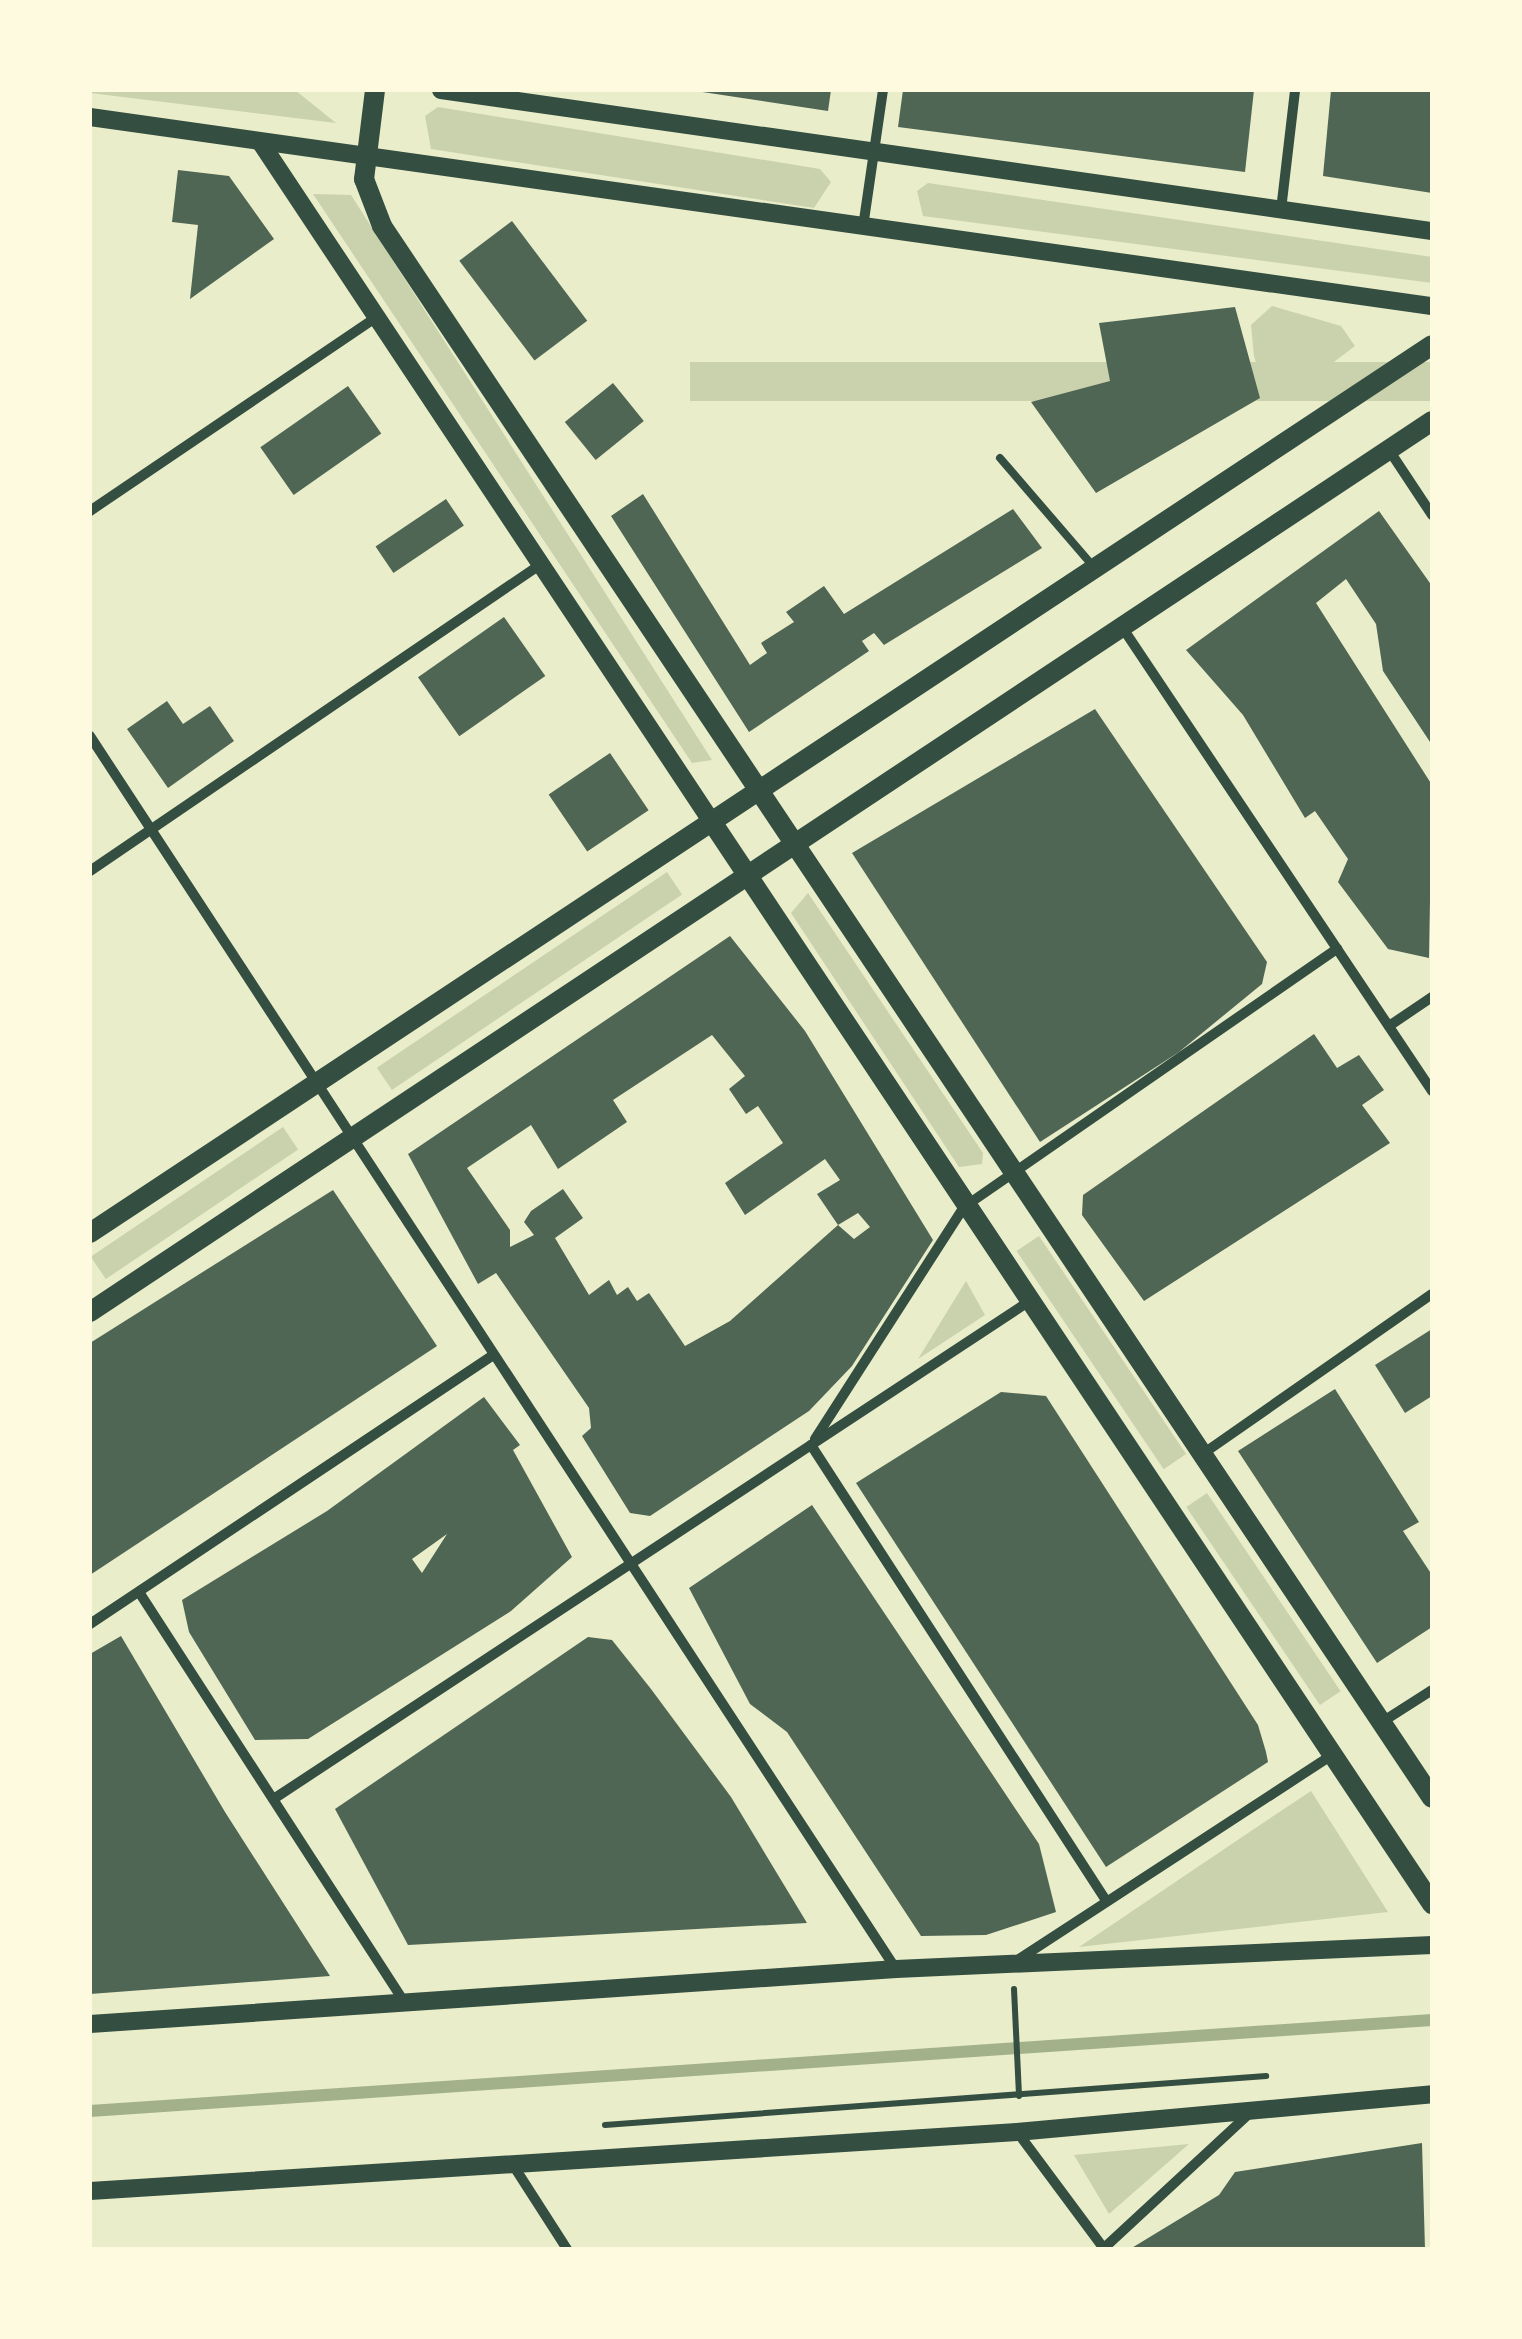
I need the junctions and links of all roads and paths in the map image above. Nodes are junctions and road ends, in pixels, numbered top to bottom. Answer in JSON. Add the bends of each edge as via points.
{"nodes":[{"id":1,"x":375,"y":90,"type":"edge"},
{"id":2,"x":441,"y":90,"type":"edge"},
{"id":3,"x":884,"y":90,"type":"edge"},
{"id":4,"x":1295,"y":90,"type":"edge"},
{"id":5,"x":90,"y":117,"type":"edge"},
{"id":6,"x":261,"y":143,"type":"junction"},
{"id":7,"x":876,"y":152,"type":"junction"},
{"id":8,"x":366,"y":158,"type":"junction"},
{"id":9,"x":1280,"y":210,"type":"junction"},
{"id":10,"x":863,"y":227,"type":"junction"},
{"id":11,"x":1432,"y":232,"type":"edge"},
{"id":12,"x":1432,"y":306,"type":"edge"},
{"id":13,"x":376,"y":317,"type":"junction"},
{"id":14,"x":1432,"y":345,"type":"edge"},
{"id":15,"x":1432,"y":422,"type":"edge"},
{"id":16,"x":1389,"y":450,"type":"junction"},
{"id":17,"x":1000,"y":458,"type":"dead end"},
{"id":18,"x":90,"y":511,"type":"edge"},
{"id":19,"x":1432,"y":515,"type":"edge"},
{"id":20,"x":540,"y":564,"type":"junction"},
{"id":21,"x":1095,"y":568,"type":"junction"},
{"id":22,"x":1122,"y":628,"type":"junction"},
{"id":23,"x":90,"y":736,"type":"edge"},
{"id":24,"x":762,"y":788,"type":"junction"},
{"id":25,"x":712,"y":822,"type":"junction"},
{"id":26,"x":151,"y":830,"type":"junction"},
{"id":27,"x":799,"y":842,"type":"junction"},
{"id":28,"x":90,"y":871,"type":"edge"},
{"id":29,"x":748,"y":876,"type":"junction"},
{"id":30,"x":1338,"y":949,"type":"junction"},
{"id":31,"x":1432,"y":997,"type":"edge"},
{"id":32,"x":1389,"y":1026,"type":"junction"},
{"id":33,"x":1430,"y":1083,"type":"edge"},
{"id":34,"x":315,"y":1084,"type":"junction"},
{"id":35,"x":352,"y":1139,"type":"junction"},
{"id":36,"x":1016,"y":1172,"type":"junction"},
{"id":37,"x":964,"y":1208,"type":"junction"},
{"id":38,"x":90,"y":1233,"type":"edge"},
{"id":39,"x":1432,"y":1294,"type":"edge"},
{"id":40,"x":1028,"y":1302,"type":"junction"},
{"id":41,"x":90,"y":1312,"type":"edge"},
{"id":42,"x":492,"y":1356,"type":"junction"},
{"id":43,"x":811,"y":1445,"type":"junction"},
{"id":44,"x":1204,"y":1452,"type":"junction"},
{"id":45,"x":626,"y":1567,"type":"junction"},
{"id":46,"x":139,"y":1592,"type":"junction"},
{"id":47,"x":90,"y":1624,"type":"edge"},
{"id":48,"x":1432,"y":1690,"type":"edge"},
{"id":49,"x":1382,"y":1722,"type":"junction"},
{"id":50,"x":1334,"y":1754,"type":"junction"},
{"id":51,"x":275,"y":1798,"type":"junction"},
{"id":52,"x":1432,"y":1798,"type":"edge"},
{"id":53,"x":1106,"y":1902,"type":"junction"},
{"id":54,"x":1432,"y":1904,"type":"edge"},
{"id":55,"x":1432,"y":1945,"type":"edge"},
{"id":56,"x":1010,"y":1965,"type":"junction"},
{"id":57,"x":896,"y":1969,"type":"junction"},
{"id":58,"x":404,"y":2001,"type":"junction"},
{"id":59,"x":90,"y":2024,"type":"edge"},
{"id":60,"x":1021,"y":2028,"type":"dead end"},
{"id":61,"x":1275,"y":2075,"type":"dead end"},
{"id":62,"x":1019,"y":2081,"type":"dead end"},
{"id":63,"x":1432,"y":2094,"type":"edge"},
{"id":64,"x":1250,"y":2114,"type":"junction"},
{"id":65,"x":594,"y":2126,"type":"dead end"},
{"id":66,"x":1017,"y":2132,"type":"junction"},
{"id":67,"x":513,"y":2165,"type":"junction"},
{"id":68,"x":90,"y":2191,"type":"edge"},
{"id":69,"x":567,"y":2249,"type":"edge"},
{"id":70,"x":1103,"y":2249,"type":"edge"}],
"edges":[{"from":1,"to":8,"type":"main road"},
{"from":2,"to":7,"type":"street"},
{"from":3,"to":7,"type":"street"},
{"from":4,"to":9,"type":"street"},
{"from":5,"to":6,"type":"street"},
{"from":6,"to":8,"type":"street"},
{"from":6,"to":13,"type":"street"},
{"from":7,"to":9,"type":"street"},
{"from":7,"to":10,"type":"street"},
{"from":8,"to":10,"type":"street"},
{"from":8,"to":24,"type":"main road","via":[[366,193],[382,226]]},
{"from":9,"to":11,"type":"street"},
{"from":10,"to":12,"type":"street"},
{"from":13,"to":18,"type":"street"},
{"from":13,"to":20,"type":"street"},
{"from":14,"to":21,"type":"main road"},
{"from":15,"to":16,"type":"main road"},
{"from":16,"to":19,"type":"street"},
{"from":16,"to":22,"type":"main road"},
{"from":17,"to":21,"type":"lane"},
{"from":20,"to":25,"type":"street"},
{"from":20,"to":26,"type":"street"},
{"from":21,"to":24,"type":"main road"},
{"from":22,"to":27,"type":"main road"},
{"from":22,"to":30,"type":"street"},
{"from":23,"to":26,"type":"street"},
{"from":24,"to":25,"type":"main road"},
{"from":24,"to":27,"type":"main road"},
{"from":25,"to":29,"type":"main road"},
{"from":25,"to":34,"type":"main road"},
{"from":26,"to":28,"type":"street"},
{"from":26,"to":34,"type":"street"},
{"from":27,"to":29,"type":"main road"},
{"from":27,"to":36,"type":"main road"},
{"from":29,"to":35,"type":"main road"},
{"from":29,"to":37,"type":"main road"},
{"from":30,"to":32,"type":"street"},
{"from":30,"to":36,"type":"street"},
{"from":31,"to":32,"type":"street"},
{"from":32,"to":33,"type":"street"},
{"from":34,"to":35,"type":"street"},
{"from":34,"to":38,"type":"main road"},
{"from":35,"to":41,"type":"main road"},
{"from":35,"to":42,"type":"street"},
{"from":36,"to":37,"type":"street"},
{"from":36,"to":44,"type":"main road"},
{"from":37,"to":40,"type":"main road"},
{"from":37,"to":43,"type":"street"},
{"from":39,"to":44,"type":"street"},
{"from":40,"to":43,"type":"street"},
{"from":40,"to":50,"type":"main road"},
{"from":42,"to":45,"type":"street"},
{"from":42,"to":46,"type":"street"},
{"from":43,"to":45,"type":"street"},
{"from":43,"to":53,"type":"street"},
{"from":44,"to":49,"type":"main road"},
{"from":45,"to":51,"type":"street"},
{"from":45,"to":57,"type":"street"},
{"from":46,"to":47,"type":"street"},
{"from":46,"to":51,"type":"street"},
{"from":48,"to":49,"type":"street"},
{"from":49,"to":52,"type":"main road"},
{"from":50,"to":53,"type":"street"},
{"from":50,"to":54,"type":"main road"},
{"from":51,"to":58,"type":"street"},
{"from":53,"to":56,"type":"street"},
{"from":55,"to":56,"type":"street"},
{"from":56,"to":57,"type":"street"},
{"from":57,"to":58,"type":"street"},
{"from":58,"to":59,"type":"street"},
{"from":60,"to":62,"type":"path"},
{"from":61,"to":65,"type":"path"},
{"from":63,"to":64,"type":"street"},
{"from":64,"to":66,"type":"street"},
{"from":64,"to":70,"type":"street"},
{"from":66,"to":67,"type":"street"},
{"from":66,"to":70,"type":"street"},
{"from":67,"to":68,"type":"street"},
{"from":67,"to":69,"type":"street"}]}
